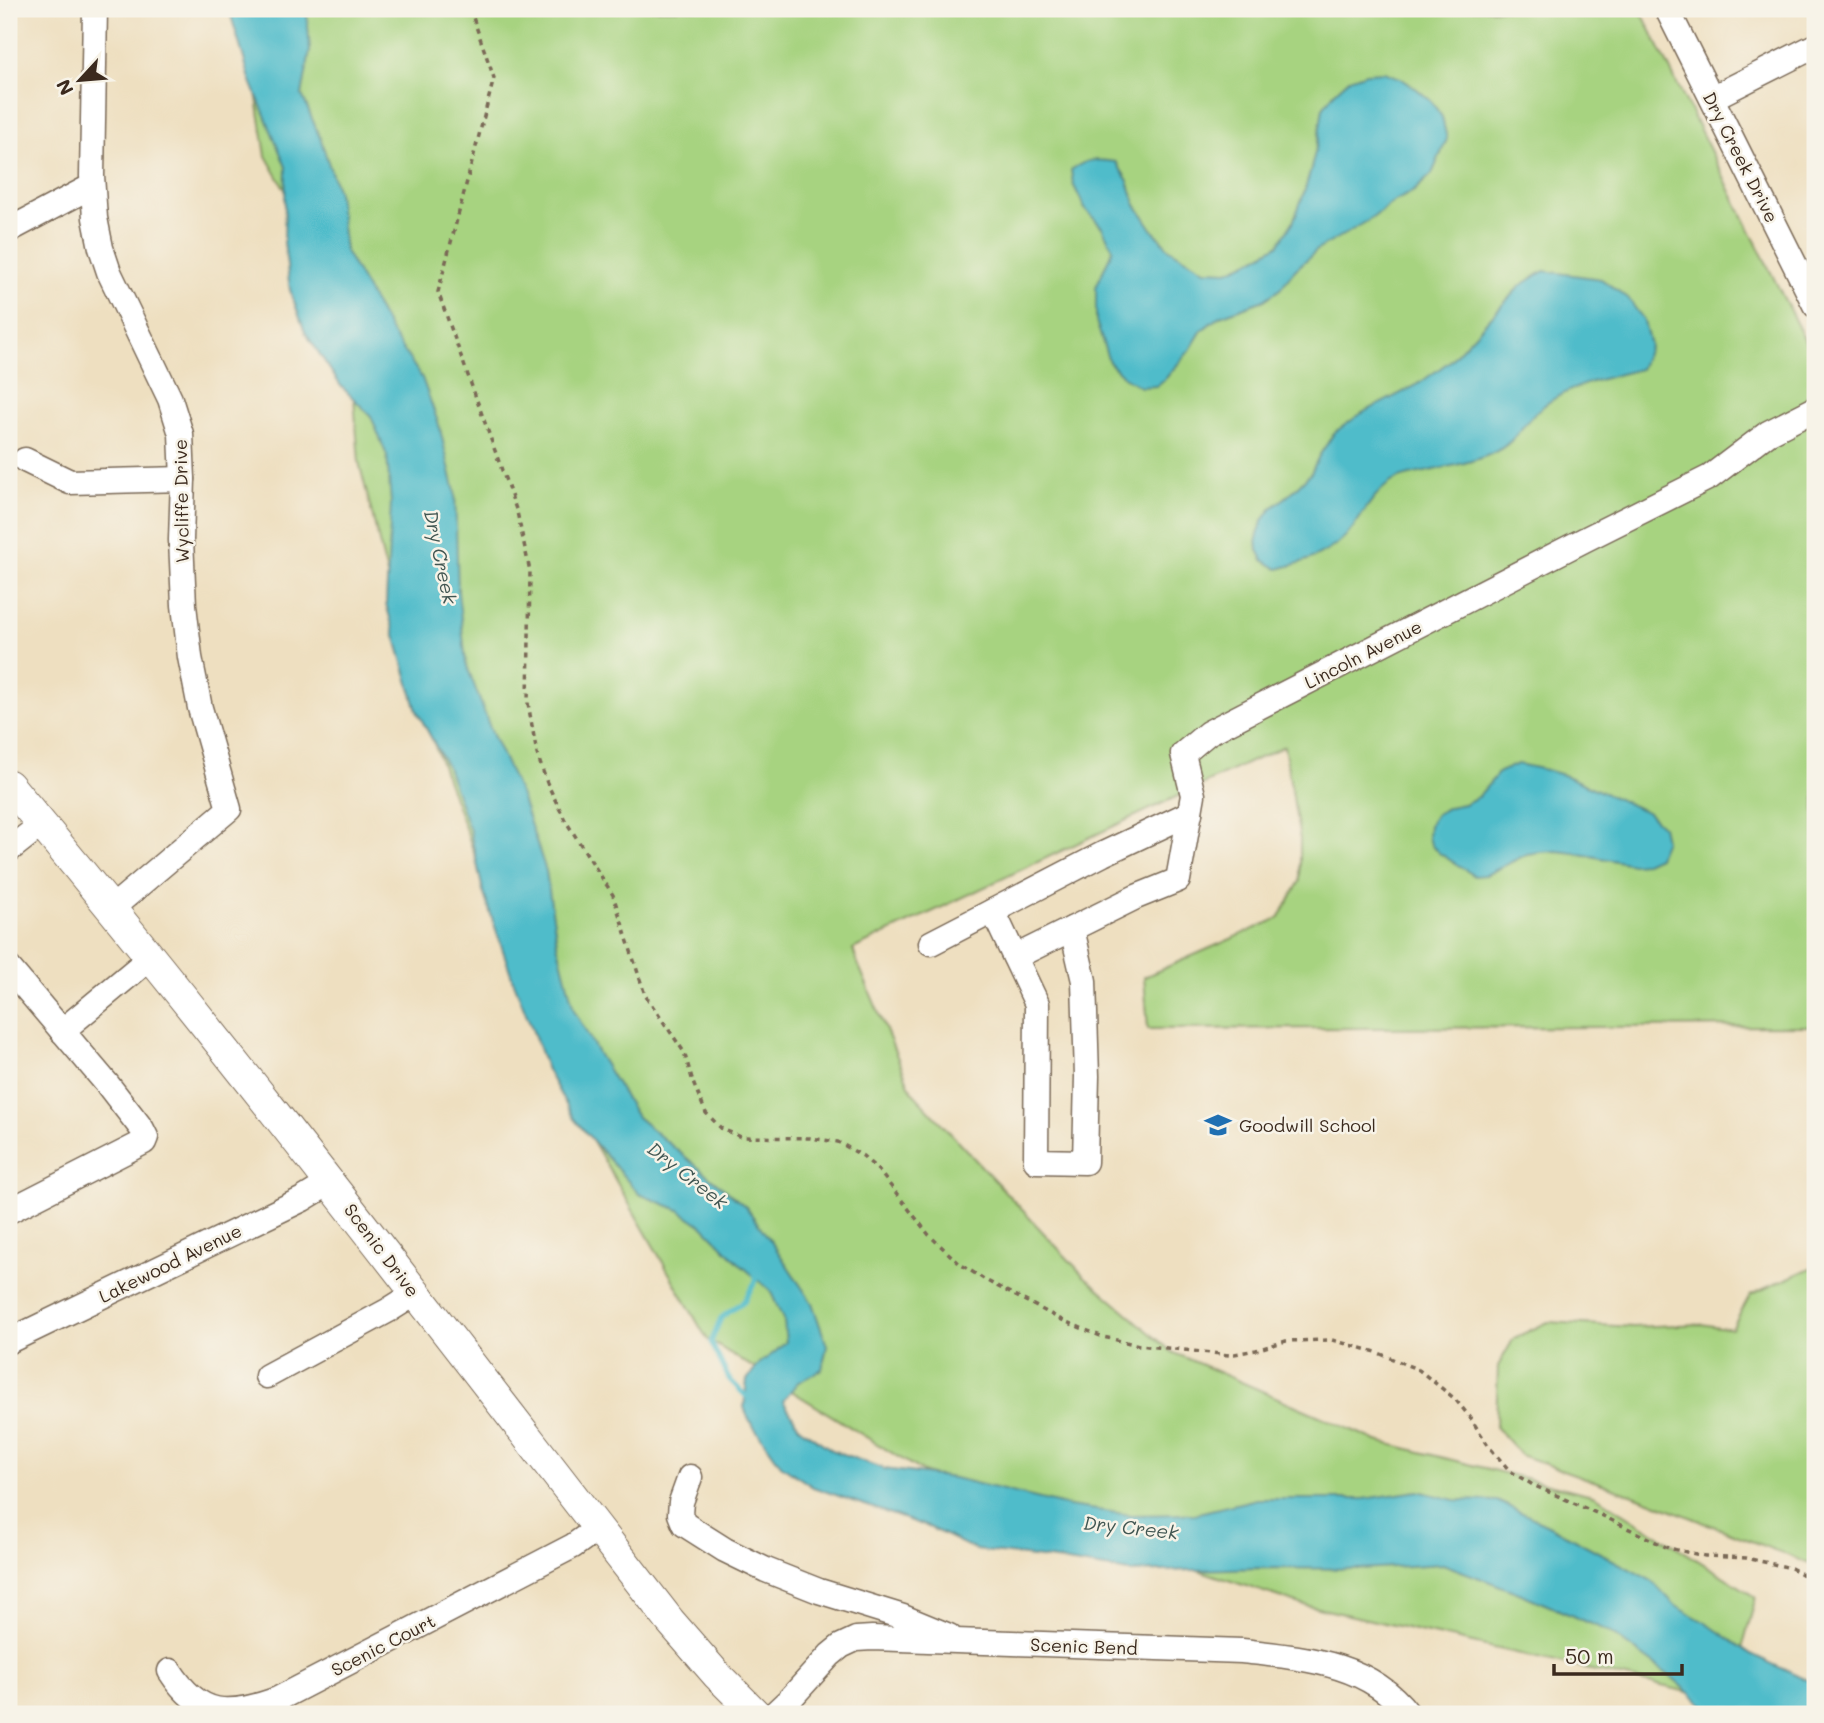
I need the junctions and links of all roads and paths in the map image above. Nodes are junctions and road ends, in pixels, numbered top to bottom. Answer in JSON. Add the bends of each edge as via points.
{"nodes":[{"id":1,"x":95,"y":9,"type":"edge"},
{"id":2,"x":470,"y":9,"type":"edge"},
{"id":3,"x":1667,"y":9,"type":"edge"},
{"id":4,"x":1815,"y":46,"type":"edge"},
{"id":5,"x":1712,"y":98,"type":"junction"},
{"id":6,"x":92,"y":186,"type":"junction"},
{"id":7,"x":9,"y":230,"type":"edge"},
{"id":8,"x":1815,"y":305,"type":"edge"},
{"id":9,"x":1815,"y":409,"type":"edge"},
{"id":10,"x":26,"y":460,"type":"dead end"},
{"id":11,"x":183,"y":479,"type":"junction"},
{"id":12,"x":9,"y":785,"type":"edge"},
{"id":13,"x":1190,"y":813,"type":"junction"},
{"id":14,"x":42,"y":824,"type":"junction"},
{"id":15,"x":9,"y":850,"type":"edge"},
{"id":16,"x":112,"y":908,"type":"junction"},
{"id":17,"x":993,"y":911,"type":"junction"},
{"id":18,"x":1072,"y":929,"type":"junction"},
{"id":19,"x":931,"y":943,"type":"dead end"},
{"id":20,"x":151,"y":957,"type":"junction"},
{"id":21,"x":1015,"y":957,"type":"junction"},
{"id":22,"x":11,"y":975,"type":"edge"},
{"id":23,"x":62,"y":1031,"type":"junction"},
{"id":24,"x":331,"y":1182,"type":"junction"},
{"id":25,"x":9,"y":1211,"type":"edge"},
{"id":26,"x":416,"y":1293,"type":"junction"},
{"id":27,"x":9,"y":1341,"type":"edge"},
{"id":28,"x":267,"y":1376,"type":"dead end"},
{"id":29,"x":690,"y":1477,"type":"dead end"},
{"id":30,"x":598,"y":1528,"type":"junction"},
{"id":31,"x":1815,"y":1581,"type":"edge"},
{"id":32,"x":966,"y":1643,"type":"junction"},
{"id":33,"x":170,"y":1671,"type":"dead end"},
{"id":34,"x":756,"y":1714,"type":"edge"},
{"id":35,"x":774,"y":1714,"type":"edge"},
{"id":36,"x":1408,"y":1714,"type":"edge"}],
"edges":[{"from":1,"to":6,"type":"street","name":"Wycliffe Drive"},
{"from":2,"to":31,"type":"path","via":[[494,78],[438,292],[517,512],[530,572],[527,703],[537,754],[565,820],[613,895],[645,995],[684,1052],[706,1113],[722,1129],[741,1137],[838,1142],[863,1156],[929,1235],[960,1264],[1064,1321],[1139,1345],[1229,1355],[1286,1340],[1332,1340],[1376,1352],[1419,1370],[1455,1399],[1510,1471],[1533,1485],[1668,1548],[1791,1568]]},
{"from":3,"to":5,"type":"street","name":"Dry Creek Drive"},
{"from":4,"to":5,"type":"street"},
{"from":5,"to":8,"type":"street","name":"Dry Creek Drive"},
{"from":6,"to":7,"type":"street"},
{"from":6,"to":11,"type":"street","name":"Wycliffe Drive","via":[[109,272],[170,399],[181,434]]},
{"from":9,"to":13,"type":"street","name":"Lincoln Avenue","via":[[1768,433],[1710,477],[1208,733],[1183,754],[1193,795]]},
{"from":10,"to":11,"type":"street","via":[[70,482]]},
{"from":11,"to":16,"type":"street","name":"Wycliffe Drive","via":[[183,592],[190,657],[229,809]]},
{"from":12,"to":14,"type":"main road","name":"Scenic Drive"},
{"from":13,"to":17,"type":"street"},
{"from":13,"to":18,"type":"street","name":"Lincoln Avenue","via":[[1178,880]]},
{"from":14,"to":15,"type":"street"},
{"from":14,"to":16,"type":"main road","name":"Scenic Drive"},
{"from":16,"to":20,"type":"main road","name":"Scenic Drive"},
{"from":17,"to":19,"type":"street"},
{"from":17,"to":21,"type":"street"},
{"from":18,"to":21,"type":"street","name":"Lincoln Avenue"},
{"from":18,"to":21,"type":"street","via":[[1084,981],[1085,1162],[1036,1161],[1037,1004]]},
{"from":20,"to":23,"type":"street"},
{"from":20,"to":24,"type":"main road","name":"Scenic Drive"},
{"from":22,"to":23,"type":"street"},
{"from":23,"to":25,"type":"street","via":[[146,1137]]},
{"from":24,"to":26,"type":"main road","name":"Scenic Drive"},
{"from":24,"to":27,"type":"street","name":"Lakewood Avenue"},
{"from":26,"to":28,"type":"street"},
{"from":26,"to":30,"type":"main road","name":"Scenic Drive"},
{"from":29,"to":32,"type":"street","via":[[681,1502],[684,1524],[725,1550],[819,1591],[903,1617]]},
{"from":30,"to":33,"type":"street","name":"Scenic Court","via":[[573,1546],[257,1707],[236,1711],[203,1705],[186,1694]]},
{"from":30,"to":34,"type":"main road","name":"Scenic Drive","via":[[670,1621]]},
{"from":32,"to":35,"type":"street","name":"Scenic Bend","via":[[856,1639],[830,1655]]},
{"from":32,"to":36,"type":"street","name":"Scenic Bend","via":[[1242,1651],[1320,1662],[1368,1679]]}]}
